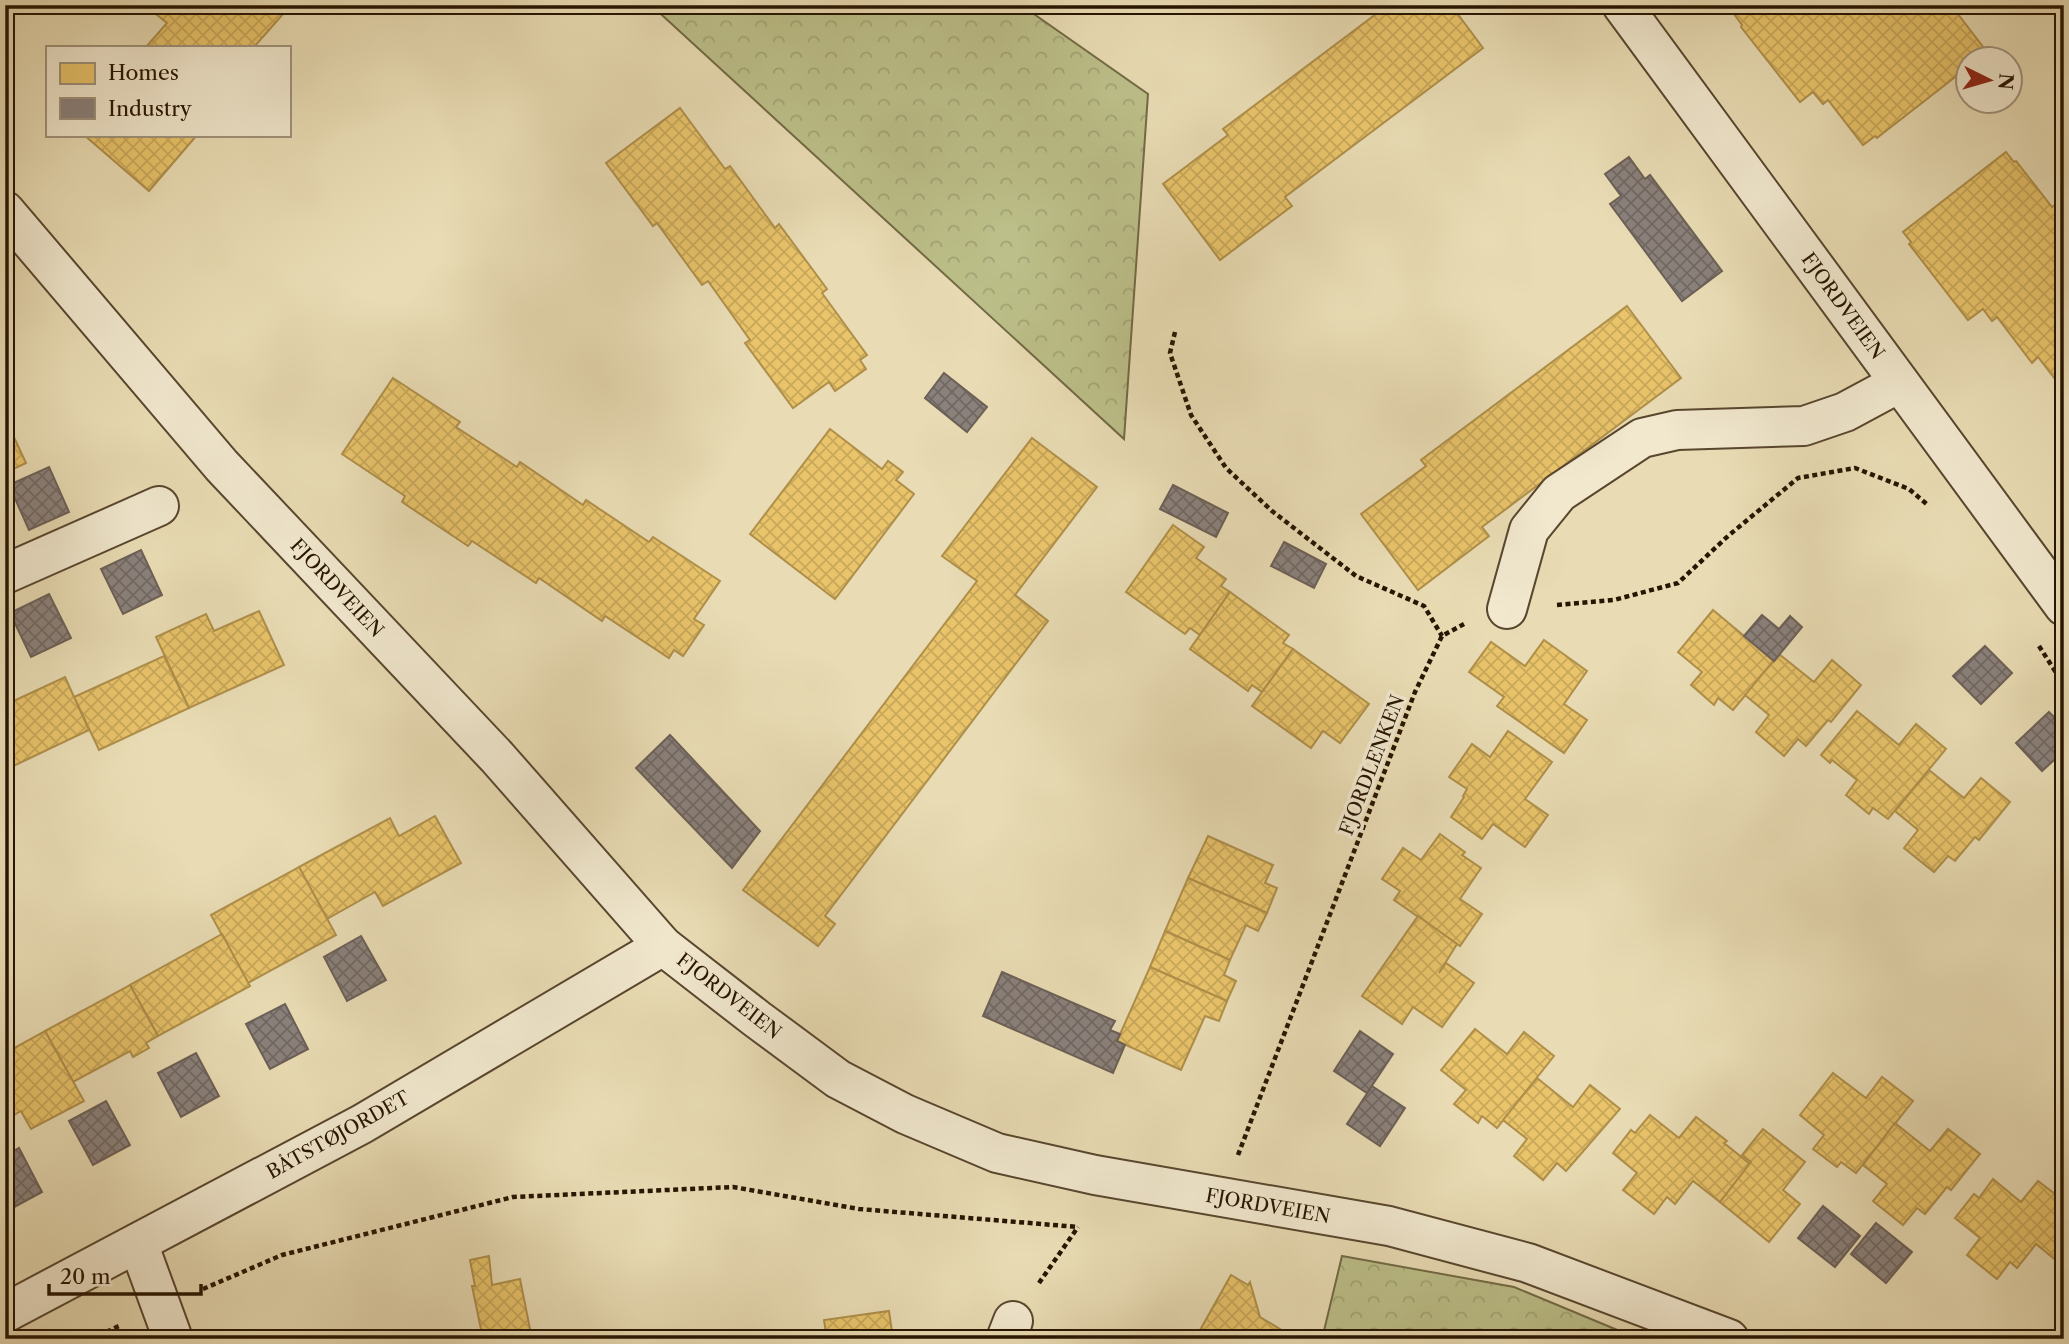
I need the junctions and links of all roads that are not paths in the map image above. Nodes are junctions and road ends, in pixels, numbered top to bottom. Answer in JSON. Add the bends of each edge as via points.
{"nodes":[{"id":1,"x":1622,"y":5,"type":"edge"},
{"id":2,"x":5,"y":211,"type":"edge"},
{"id":3,"x":1899,"y":383,"type":"junction"},
{"id":4,"x":159,"y":506,"type":"dead end"},
{"id":5,"x":5,"y":574,"type":"edge"},
{"id":6,"x":2064,"y":606,"type":"edge"},
{"id":7,"x":1507,"y":608,"type":"road end"},
{"id":8,"x":663,"y":946,"type":"junction"},
{"id":9,"x":138,"y":1243,"type":"junction"},
{"id":10,"x":5,"y":1313,"type":"edge"},
{"id":11,"x":166,"y":1323,"type":"edge"},
{"id":12,"x":1729,"y":1339,"type":"edge"}],
"edges":[{"from":1,"to":3,"type":"street","name":"FJORDVEIEN"},
{"from":2,"to":8,"type":"street","name":"FJORDVEIEN","via":[[222,466],[497,757]]},
{"from":3,"to":6,"type":"street","name":"FJORDVEIEN"},
{"from":3,"to":7,"type":"street","via":[[1845,412],[1804,426],[1677,430],[1642,438],[1559,493],[1529,530]]},
{"from":4,"to":5,"type":"street"},
{"from":8,"to":9,"type":"street","name":"BÅTSTØJORDET","via":[[362,1124]]},
{"from":8,"to":12,"type":"street","name":"FJORDVEIEN","via":[[838,1079],[997,1153],[1095,1175],[1389,1226],[1528,1263]]},
{"from":9,"to":10,"type":"street","name":"BÅTSTØJORDET"},
{"from":9,"to":11,"type":"street"}]}
